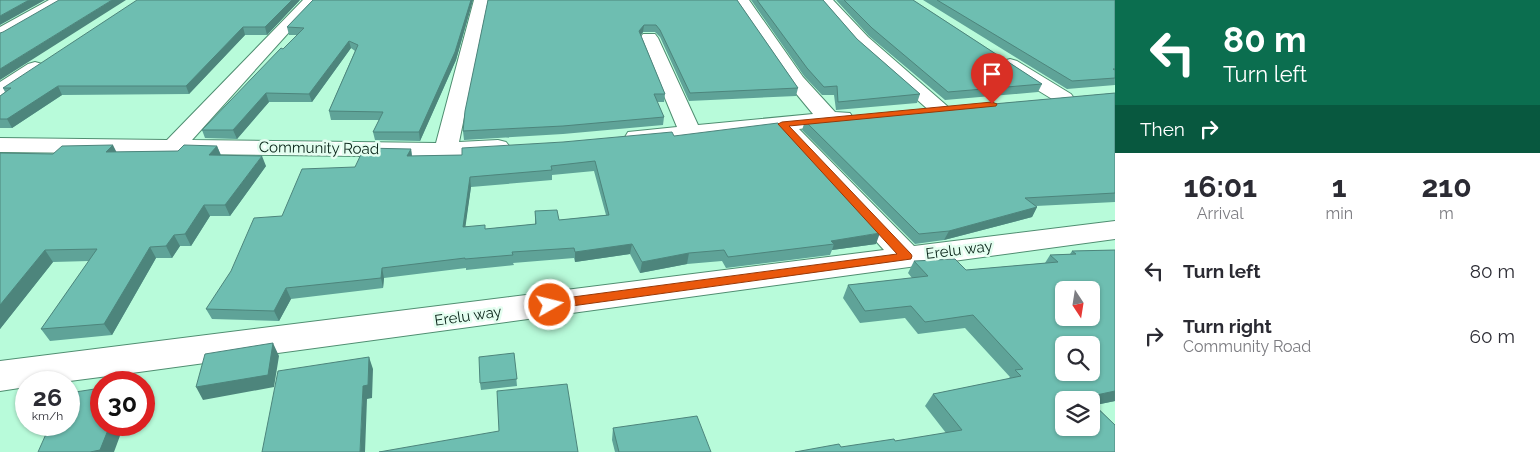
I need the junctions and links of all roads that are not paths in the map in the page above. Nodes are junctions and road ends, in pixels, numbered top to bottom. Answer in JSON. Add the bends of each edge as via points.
{"nodes":[{"id":1,"x":60,"y":0,"type":"edge"},
{"id":2,"x":311,"y":0,"type":"edge"},
{"id":3,"x":481,"y":0,"type":"edge"},
{"id":4,"x":741,"y":0,"type":"edge"},
{"id":5,"x":825,"y":0,"type":"edge"},
{"id":6,"x":0,"y":34,"type":"edge"},
{"id":7,"x":650,"y":38,"type":"dead end"},
{"id":8,"x":999,"y":58,"type":"edge"},
{"id":9,"x":49,"y":59,"type":"edge"},
{"id":10,"x":0,"y":91,"type":"edge"},
{"id":11,"x":1025,"y":102,"type":"edge"},
{"id":12,"x":912,"y":112,"type":"edge"},
{"id":13,"x":866,"y":116,"type":"edge"},
{"id":14,"x":829,"y":119,"type":"junction"},
{"id":15,"x":782,"y":124,"type":"junction"},
{"id":16,"x":690,"y":132,"type":"junction"},
{"id":17,"x":612,"y":139,"type":"edge"},
{"id":18,"x":0,"y":145,"type":"edge"},
{"id":19,"x":174,"y":146,"type":"junction"},
{"id":20,"x":514,"y":146,"type":"edge"},
{"id":21,"x":446,"y":150,"type":"junction"},
{"id":22,"x":1115,"y":230,"type":"edge"},
{"id":23,"x":906,"y":256,"type":"junction"},
{"id":24,"x":0,"y":376,"type":"edge"}],
"edges":[{"from":1,"to":6,"type":"street"},
{"from":2,"to":19,"type":"street"},
{"from":3,"to":21,"type":"street"},
{"from":4,"to":14,"type":"street","via":[[796,81]]},
{"from":5,"to":12,"type":"street","via":[[862,41],[949,108]]},
{"from":7,"to":16,"type":"street"},
{"from":8,"to":11,"type":"street","via":[[1072,98]]},
{"from":9,"to":10,"type":"street"},
{"from":13,"to":14,"type":"street"},
{"from":14,"to":15,"type":"street"},
{"from":15,"to":16,"type":"street"},
{"from":15,"to":23,"type":"street"},
{"from":16,"to":17,"type":"street"},
{"from":18,"to":19,"type":"street","name":"Community Road"},
{"from":19,"to":21,"type":"street","name":"Community Road"},
{"from":20,"to":21,"type":"street","name":"Community Road"},
{"from":22,"to":23,"type":"street","name":"Erelu way"},
{"from":23,"to":24,"type":"street","name":"Erelu way"}]}
